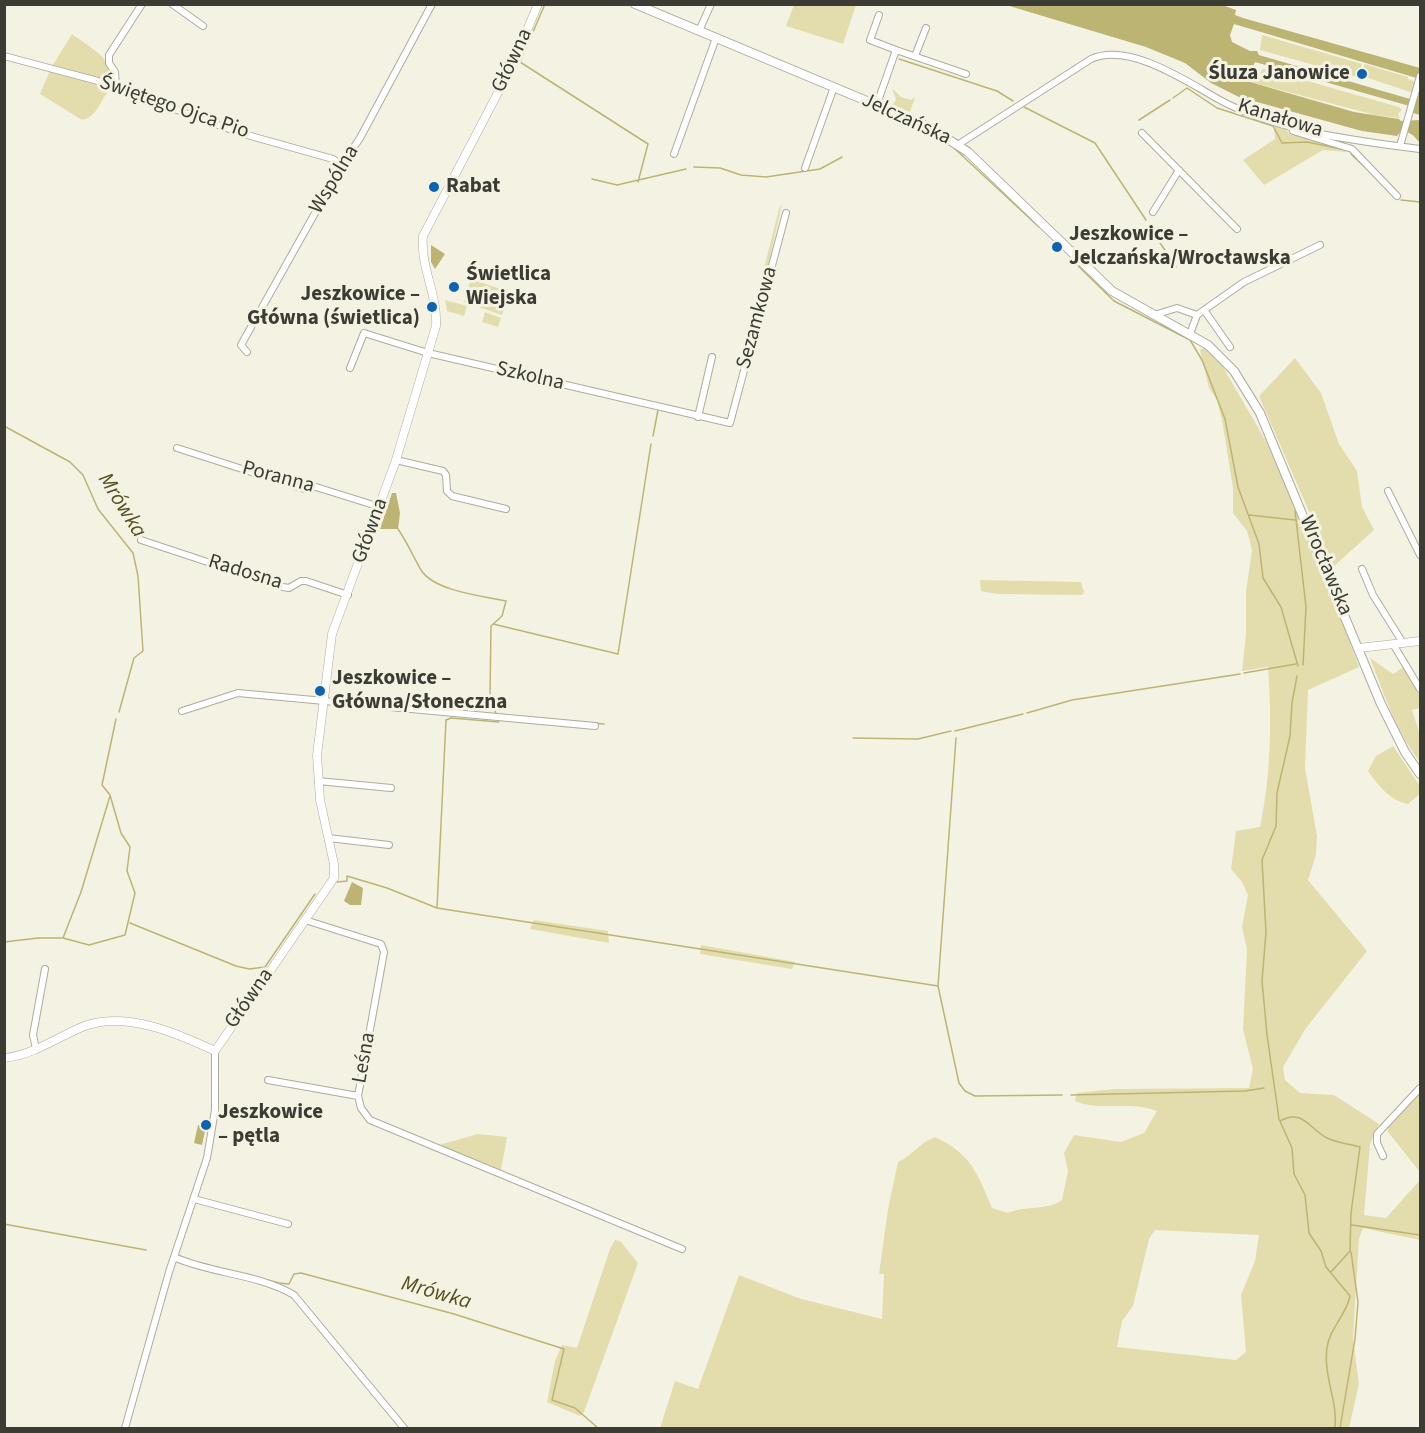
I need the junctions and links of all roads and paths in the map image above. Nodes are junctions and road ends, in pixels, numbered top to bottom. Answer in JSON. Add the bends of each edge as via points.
{"nodes":[{"id":1,"x":142,"y":4,"type":"edge"},
{"id":2,"x":172,"y":4,"type":"edge"},
{"id":3,"x":432,"y":4,"type":"edge"},
{"id":4,"x":538,"y":4,"type":"edge"},
{"id":5,"x":635,"y":4,"type":"edge"},
{"id":6,"x":711,"y":4,"type":"edge"},
{"id":7,"x":879,"y":15,"type":"dead end"},
{"id":8,"x":203,"y":26,"type":"dead end"},
{"id":9,"x":926,"y":28,"type":"dead end"},
{"id":10,"x":699,"y":31,"type":"junction"},
{"id":11,"x":716,"y":38,"type":"junction"},
{"id":12,"x":896,"y":50,"type":"junction"},
{"id":13,"x":4,"y":56,"type":"edge"},
{"id":14,"x":915,"y":56,"type":"junction"},
{"id":15,"x":966,"y":74,"type":"dead end"},
{"id":16,"x":1420,"y":76,"type":"edge"},
{"id":17,"x":116,"y":87,"type":"junction"},
{"id":18,"x":834,"y":87,"type":"junction"},
{"id":19,"x":877,"y":105,"type":"junction"},
{"id":20,"x":1292,"y":125,"type":"junction"},
{"id":21,"x":1142,"y":133,"type":"dead end"},
{"id":22,"x":959,"y":144,"type":"junction"},
{"id":23,"x":1400,"y":146,"type":"junction"},
{"id":24,"x":1420,"y":149,"type":"edge"},
{"id":25,"x":674,"y":154,"type":"dead end"},
{"id":26,"x":342,"y":165,"type":"junction"},
{"id":27,"x":805,"y":168,"type":"dead end"},
{"id":28,"x":1179,"y":170,"type":"junction"},
{"id":29,"x":1397,"y":196,"type":"dead end"},
{"id":30,"x":1153,"y":212,"type":"dead end"},
{"id":31,"x":786,"y":213,"type":"dead end"},
{"id":32,"x":1237,"y":229,"type":"dead end"},
{"id":33,"x":1320,"y":245,"type":"dead end"},
{"id":34,"x":1204,"y":310,"type":"junction"},
{"id":35,"x":1154,"y":315,"type":"junction"},
{"id":36,"x":1197,"y":315,"type":"junction"},
{"id":37,"x":1190,"y":334,"type":"junction"},
{"id":38,"x":1230,"y":347,"type":"dead end"},
{"id":39,"x":247,"y":352,"type":"dead end"},
{"id":40,"x":428,"y":353,"type":"junction"},
{"id":41,"x":712,"y":357,"type":"dead end"},
{"id":42,"x":1225,"y":360,"type":"joint"},
{"id":43,"x":350,"y":368,"type":"dead end"},
{"id":44,"x":698,"y":417,"type":"junction"},
{"id":45,"x":730,"y":423,"type":"joint"},
{"id":46,"x":177,"y":448,"type":"dead end"},
{"id":47,"x":396,"y":460,"type":"junction"},
{"id":48,"x":1388,"y":491,"type":"dead end"},
{"id":49,"x":380,"y":507,"type":"junction"},
{"id":50,"x":506,"y":509,"type":"dead end"},
{"id":51,"x":141,"y":540,"type":"dead end"},
{"id":52,"x":1420,"y":555,"type":"edge"},
{"id":53,"x":1362,"y":569,"type":"dead end"},
{"id":54,"x":348,"y":595,"type":"junction"},
{"id":55,"x":1420,"y":641,"type":"edge"},
{"id":56,"x":1403,"y":643,"type":"junction"},
{"id":57,"x":1394,"y":644,"type":"junction"},
{"id":58,"x":1359,"y":648,"type":"junction"},
{"id":59,"x":1420,"y":689,"type":"edge"},
{"id":60,"x":322,"y":702,"type":"junction"},
{"id":61,"x":182,"y":711,"type":"dead end"},
{"id":62,"x":595,"y":726,"type":"dead end"},
{"id":63,"x":1420,"y":774,"type":"edge"},
{"id":64,"x":318,"y":781,"type":"junction"},
{"id":65,"x":391,"y":788,"type":"dead end"},
{"id":66,"x":328,"y":837,"type":"junction"},
{"id":67,"x":389,"y":845,"type":"dead end"},
{"id":68,"x":305,"y":920,"type":"junction"},
{"id":69,"x":45,"y":969,"type":"dead end"},
{"id":70,"x":36,"y":1049,"type":"junction"},
{"id":71,"x":215,"y":1051,"type":"junction"},
{"id":72,"x":4,"y":1058,"type":"edge"},
{"id":73,"x":268,"y":1080,"type":"dead end"},
{"id":74,"x":1420,"y":1088,"type":"edge"},
{"id":75,"x":358,"y":1096,"type":"junction"},
{"id":76,"x":1383,"y":1156,"type":"dead end"},
{"id":77,"x":194,"y":1199,"type":"junction"},
{"id":78,"x":288,"y":1224,"type":"dead end"},
{"id":79,"x":682,"y":1249,"type":"dead end"},
{"id":80,"x":174,"y":1257,"type":"junction"},
{"id":81,"x":125,"y":1428,"type":"edge"},
{"id":82,"x":404,"y":1428,"type":"edge"}],
"edges":[{"from":1,"to":17,"type":"street","via":[[108,55]]},
{"from":2,"to":8,"type":"street"},
{"from":3,"to":26,"type":"street","name":"Wspólna"},
{"from":4,"to":40,"type":"street","name":"Główna","via":[[513,64],[423,236],[423,258],[437,317]]},
{"from":5,"to":10,"type":"main road","name":"Jelczańska"},
{"from":6,"to":10,"type":"street"},
{"from":7,"to":12,"type":"street","via":[[870,40]]},
{"from":9,"to":14,"type":"street"},
{"from":10,"to":11,"type":"main road","name":"Jelczańska"},
{"from":11,"to":18,"type":"main road","name":"Jelczańska"},
{"from":11,"to":25,"type":"street"},
{"from":12,"to":14,"type":"street"},
{"from":12,"to":19,"type":"street"},
{"from":13,"to":17,"type":"street","name":"Świętego Ojca Pio"},
{"from":14,"to":15,"type":"street"},
{"from":16,"to":23,"type":"street"},
{"from":17,"to":26,"type":"street","name":"Świętego Ojca Pio","via":[[240,133],[333,159]]},
{"from":18,"to":19,"type":"main road","name":"Jelczańska"},
{"from":18,"to":27,"type":"street"},
{"from":19,"to":22,"type":"main road","name":"Jelczańska"},
{"from":20,"to":22,"type":"street","name":"Kanałowa","via":[[1235,108],[1177,74],[1119,55],[1106,55],[1092,58],[1063,75]]},
{"from":20,"to":23,"type":"street","name":"Kanałowa"},
{"from":20,"to":29,"type":"street","via":[[1293,131],[1352,149]]},
{"from":21,"to":28,"type":"street"},
{"from":22,"to":35,"type":"main road","name":"Jelczańska","via":[[1112,291]]},
{"from":23,"to":24,"type":"street","name":"Kanałowa"},
{"from":26,"to":39,"type":"street","name":"Wspólna","via":[[241,345]]},
{"from":28,"to":30,"type":"street"},
{"from":28,"to":32,"type":"street"},
{"from":31,"to":45,"type":"street","name":"Sezamkowa"},
{"from":33,"to":34,"type":"street","via":[[1259,273]]},
{"from":34,"to":36,"type":"street"},
{"from":34,"to":38,"type":"street"},
{"from":35,"to":36,"type":"street","via":[[1177,308]]},
{"from":35,"to":37,"type":"main road","name":"Jelczańska"},
{"from":36,"to":37,"type":"street"},
{"from":37,"to":42,"type":"main road","name":"Jelczańska"},
{"from":40,"to":43,"type":"street","name":"Szkolna","via":[[364,333]]},
{"from":40,"to":44,"type":"street","name":"Szkolna"},
{"from":40,"to":47,"type":"street","name":"Główna"},
{"from":41,"to":44,"type":"street"},
{"from":42,"to":58,"type":"main road","name":"Wrocławska","via":[[1260,413]]},
{"from":44,"to":45,"type":"street","name":"Szkolna"},
{"from":46,"to":49,"type":"street","name":"Poranna","via":[[304,489],[316,487]]},
{"from":47,"to":49,"type":"street","name":"Główna"},
{"from":47,"to":50,"type":"street","via":[[443,471],[447,491],[452,496]]},
{"from":48,"to":52,"type":"street"},
{"from":49,"to":54,"type":"street","name":"Główna"},
{"from":51,"to":54,"type":"street","name":"Radosna","via":[[283,587],[306,581]]},
{"from":53,"to":56,"type":"street"},
{"from":54,"to":60,"type":"street","name":"Główna","via":[[332,634]]},
{"from":55,"to":56,"type":"street"},
{"from":56,"to":57,"type":"street"},
{"from":57,"to":58,"type":"street"},
{"from":57,"to":59,"type":"street"},
{"from":58,"to":63,"type":"main road","name":"Wrocławska","via":[[1381,704]]},
{"from":60,"to":61,"type":"street","via":[[246,694]]},
{"from":60,"to":62,"type":"street"},
{"from":60,"to":64,"type":"street","name":"Główna"},
{"from":64,"to":65,"type":"street"},
{"from":64,"to":66,"type":"street","name":"Główna"},
{"from":66,"to":67,"type":"street"},
{"from":66,"to":68,"type":"street","name":"Główna","via":[[336,872]]},
{"from":68,"to":71,"type":"street","name":"Główna"},
{"from":68,"to":75,"type":"street","name":"Leśna","via":[[381,944],[384,952]]},
{"from":69,"to":70,"type":"street","via":[[33,1035]]},
{"from":70,"to":71,"type":"street","name":"Główna","via":[[80,1028],[104,1022],[165,1031]]},
{"from":70,"to":72,"type":"street","name":"Główna"},
{"from":71,"to":77,"type":"street","name":"Główna","via":[[213,1122]]},
{"from":73,"to":75,"type":"street"},
{"from":74,"to":76,"type":"street","via":[[1377,1134]]},
{"from":75,"to":79,"type":"street","name":"Leśna","via":[[365,1115],[384,1128]]},
{"from":77,"to":78,"type":"street"},
{"from":77,"to":80,"type":"street","name":"Główna"},
{"from":80,"to":81,"type":"street","name":"Główna"},
{"from":80,"to":82,"type":"street","via":[[294,1295]]}]}
